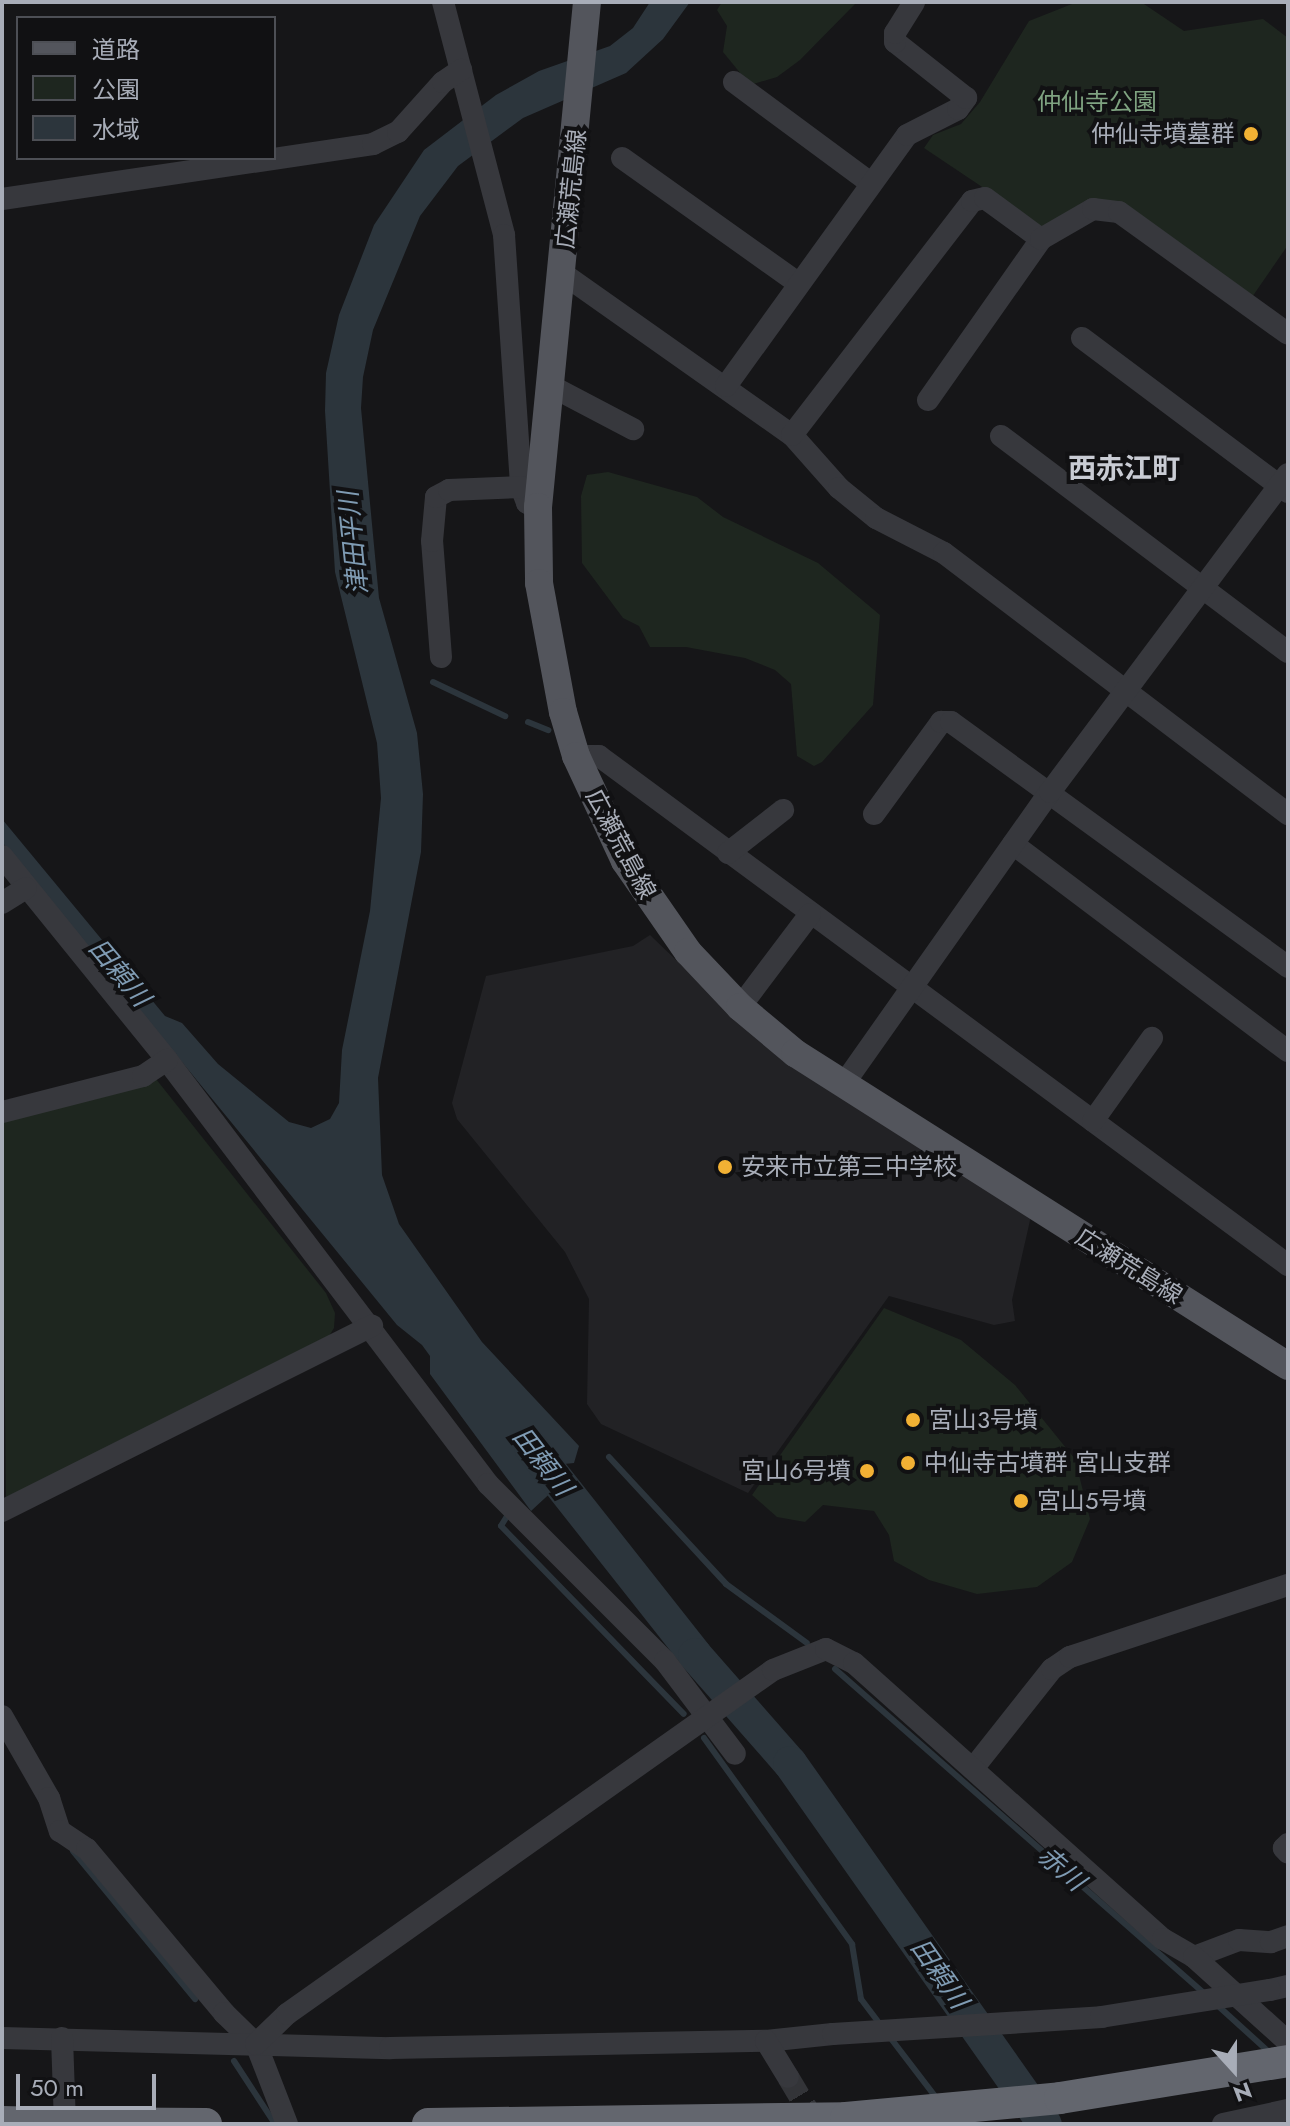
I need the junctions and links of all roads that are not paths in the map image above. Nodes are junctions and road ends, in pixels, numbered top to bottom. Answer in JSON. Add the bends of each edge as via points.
{"nodes":[{"id":1,"x":443,"y":2,"type":"edge"},
{"id":2,"x":587,"y":2,"type":"edge"},
{"id":3,"x":914,"y":2,"type":"edge"},
{"id":4,"x":461,"y":70,"type":"junction"},
{"id":5,"x":734,"y":82,"type":"dead end"},
{"id":6,"x":276,"y":157,"type":"edge"},
{"id":7,"x":622,"y":158,"type":"dead end"},
{"id":8,"x":258,"y":160,"type":"edge"},
{"id":9,"x":869,"y":182,"type":"junction"},
{"id":10,"x":2,"y":199,"type":"edge"},
{"id":11,"x":1041,"y":239,"type":"junction"},
{"id":12,"x":562,"y":273,"type":"junction"},
{"id":13,"x":799,"y":284,"type":"junction"},
{"id":14,"x":1288,"y":334,"type":"edge"},
{"id":15,"x":1082,"y":338,"type":"dead end"},
{"id":16,"x":551,"y":386,"type":"junction"},
{"id":17,"x":726,"y":386,"type":"junction"},
{"id":18,"x":928,"y":400,"type":"dead end"},
{"id":19,"x":633,"y":429,"type":"dead end"},
{"id":20,"x":792,"y":435,"type":"junction"},
{"id":21,"x":1001,"y":436,"type":"dead end"},
{"id":22,"x":1285,"y":484,"type":"edge"},
{"id":23,"x":530,"y":497,"type":"junction"},
{"id":24,"x":1204,"y":588,"type":"junction"},
{"id":25,"x":1288,"y":652,"type":"edge"},
{"id":26,"x":441,"y":657,"type":"dead end"},
{"id":27,"x":1124,"y":691,"type":"junction"},
{"id":28,"x":576,"y":756,"type":"junction"},
{"id":29,"x":1050,"y":792,"type":"junction"},
{"id":30,"x":783,"y":810,"type":"dead end"},
{"id":31,"x":874,"y":814,"type":"dead end"},
{"id":32,"x":1288,"y":814,"type":"edge"},
{"id":33,"x":1013,"y":844,"type":"junction"},
{"id":34,"x":728,"y":853,"type":"junction"},
{"id":35,"x":2,"y":856,"type":"edge"},
{"id":36,"x":26,"y":888,"type":"junction"},
{"id":37,"x":2,"y":903,"type":"edge"},
{"id":38,"x":810,"y":914,"type":"junction"},
{"id":39,"x":1288,"y":967,"type":"edge"},
{"id":40,"x":913,"y":984,"type":"junction"},
{"id":41,"x":740,"y":1007,"type":"junction"},
{"id":42,"x":1152,"y":1038,"type":"dead end"},
{"id":43,"x":1288,"y":1051,"type":"edge"},
{"id":44,"x":167,"y":1060,"type":"junction"},
{"id":45,"x":843,"y":1085,"type":"junction"},
{"id":46,"x":2,"y":1112,"type":"edge"},
{"id":47,"x":1093,"y":1121,"type":"junction"},
{"id":48,"x":1288,"y":1265,"type":"edge"},
{"id":49,"x":372,"y":1326,"type":"junction"},
{"id":50,"x":1288,"y":1366,"type":"edge"},
{"id":51,"x":2,"y":1511,"type":"edge"},
{"id":52,"x":1288,"y":1585,"type":"edge"},
{"id":53,"x":2,"y":1716,"type":"edge"},
{"id":54,"x":710,"y":1716,"type":"junction"},
{"id":55,"x":735,"y":1754,"type":"dead end"},
{"id":56,"x":975,"y":1766,"type":"junction"},
{"id":57,"x":1288,"y":1844,"type":"edge"},
{"id":58,"x":1288,"y":1853,"type":"edge"},
{"id":59,"x":1288,"y":1936,"type":"edge"},
{"id":60,"x":1194,"y":1957,"type":"junction"},
{"id":61,"x":1279,"y":1988,"type":"edge"},
{"id":62,"x":2,"y":2038,"type":"edge"},
{"id":63,"x":62,"y":2038,"type":"junction"},
{"id":64,"x":766,"y":2041,"type":"junction"},
{"id":65,"x":1288,"y":2042,"type":"edge"},
{"id":66,"x":256,"y":2044,"type":"junction"},
{"id":67,"x":1288,"y":2061,"type":"edge"},
{"id":68,"x":1288,"y":2072,"type":"edge"},
{"id":69,"x":788,"y":2077,"type":"tunnel mouth"},
{"id":70,"x":1288,"y":2110,"type":"edge"},
{"id":71,"x":2,"y":2122,"type":"edge"},
{"id":72,"x":57,"y":2123,"type":"edge"},
{"id":73,"x":206,"y":2124,"type":"edge"},
{"id":74,"x":287,"y":2124,"type":"edge"},
{"id":75,"x":428,"y":2124,"type":"edge"},
{"id":76,"x":896,"y":2124,"type":"edge"},
{"id":77,"x":1223,"y":2124,"type":"edge"}],
"edges":[{"from":1,"to":4,"type":"street"},
{"from":2,"to":12,"type":"main road","name":"広瀬荒島線"},
{"from":3,"to":9,"type":"street","via":[[895,42],[966,98],[958,109],[907,135]]},
{"from":4,"to":6,"type":"street","via":[[383,141]]},
{"from":4,"to":23,"type":"street","via":[[506,250]]},
{"from":5,"to":9,"type":"street"},
{"from":7,"to":13,"type":"street"},
{"from":8,"to":10,"type":"street"},
{"from":9,"to":13,"type":"street"},
{"from":11,"to":14,"type":"street","via":[[1093,209],[1119,212]]},
{"from":11,"to":18,"type":"street"},
{"from":11,"to":20,"type":"street","via":[[985,198],[972,201]]},
{"from":12,"to":16,"type":"main road","name":"広瀬荒島線"},
{"from":12,"to":17,"type":"street"},
{"from":13,"to":17,"type":"street"},
{"from":15,"to":22,"type":"street"},
{"from":16,"to":19,"type":"street"},
{"from":16,"to":23,"type":"main road","name":"広瀬荒島線"},
{"from":17,"to":20,"type":"street"},
{"from":20,"to":27,"type":"street","via":[[839,488],[876,518],[944,553]]},
{"from":21,"to":24,"type":"street"},
{"from":22,"to":24,"type":"street"},
{"from":23,"to":26,"type":"street","via":[[449,490],[436,497],[432,541]]},
{"from":23,"to":28,"type":"main road","name":"広瀬荒島線","via":[[542,622]]},
{"from":24,"to":25,"type":"street"},
{"from":24,"to":27,"type":"street"},
{"from":27,"to":29,"type":"street"},
{"from":27,"to":32,"type":"street"},
{"from":28,"to":34,"type":"street","via":[[599,756]]},
{"from":28,"to":41,"type":"main road","name":"広瀬荒島線","via":[[646,894],[688,952]]},
{"from":29,"to":31,"type":"street","via":[[951,722],[941,722]]},
{"from":29,"to":33,"type":"street"},
{"from":29,"to":39,"type":"street"},
{"from":30,"to":34,"type":"street"},
{"from":33,"to":40,"type":"street"},
{"from":33,"to":43,"type":"street"},
{"from":34,"to":38,"type":"street"},
{"from":35,"to":36,"type":"street"},
{"from":36,"to":37,"type":"street"},
{"from":36,"to":44,"type":"street"},
{"from":38,"to":40,"type":"street"},
{"from":38,"to":41,"type":"street"},
{"from":40,"to":45,"type":"street"},
{"from":40,"to":47,"type":"street"},
{"from":41,"to":45,"type":"main road","name":"広瀬荒島線"},
{"from":42,"to":47,"type":"street"},
{"from":44,"to":46,"type":"street","via":[[143,1076]]},
{"from":44,"to":49,"type":"street"},
{"from":45,"to":50,"type":"main road","name":"広瀬荒島線"},
{"from":47,"to":48,"type":"street"},
{"from":49,"to":51,"type":"street"},
{"from":49,"to":54,"type":"street","via":[[488,1484],[665,1661]]},
{"from":52,"to":56,"type":"street","via":[[1070,1657],[1052,1669]]},
{"from":53,"to":66,"type":"street","via":[[49,1798],[60,1831],[87,1849]]},
{"from":54,"to":55,"type":"street"},
{"from":54,"to":56,"type":"street","via":[[773,1670],[816,1650],[837,1651]]},
{"from":54,"to":66,"type":"street","via":[[287,2014]]},
{"from":56,"to":60,"type":"street","via":[[1163,1939]]},
{"from":57,"to":58,"type":"street"},
{"from":59,"to":60,"type":"street","via":[[1271,1942],[1239,1940]]},
{"from":60,"to":65,"type":"street"},
{"from":61,"to":64,"type":"street","bridge":true,"via":[[1088,2018]]},
{"from":62,"to":63,"type":"street"},
{"from":63,"to":66,"type":"street"},
{"from":63,"to":72,"type":"street"},
{"from":64,"to":66,"type":"street","via":[[390,2048]]},
{"from":64,"to":69,"type":"street"},
{"from":66,"to":74,"type":"street"},
{"from":67,"to":75,"type":"highway","via":[[1060,2098],[846,2118]]},
{"from":68,"to":76,"type":"highway","via":[[1061,2109]]},
{"from":70,"to":77,"type":"street"},
{"from":71,"to":72,"type":"highway"},
{"from":72,"to":73,"type":"highway","bridge":true}]}
